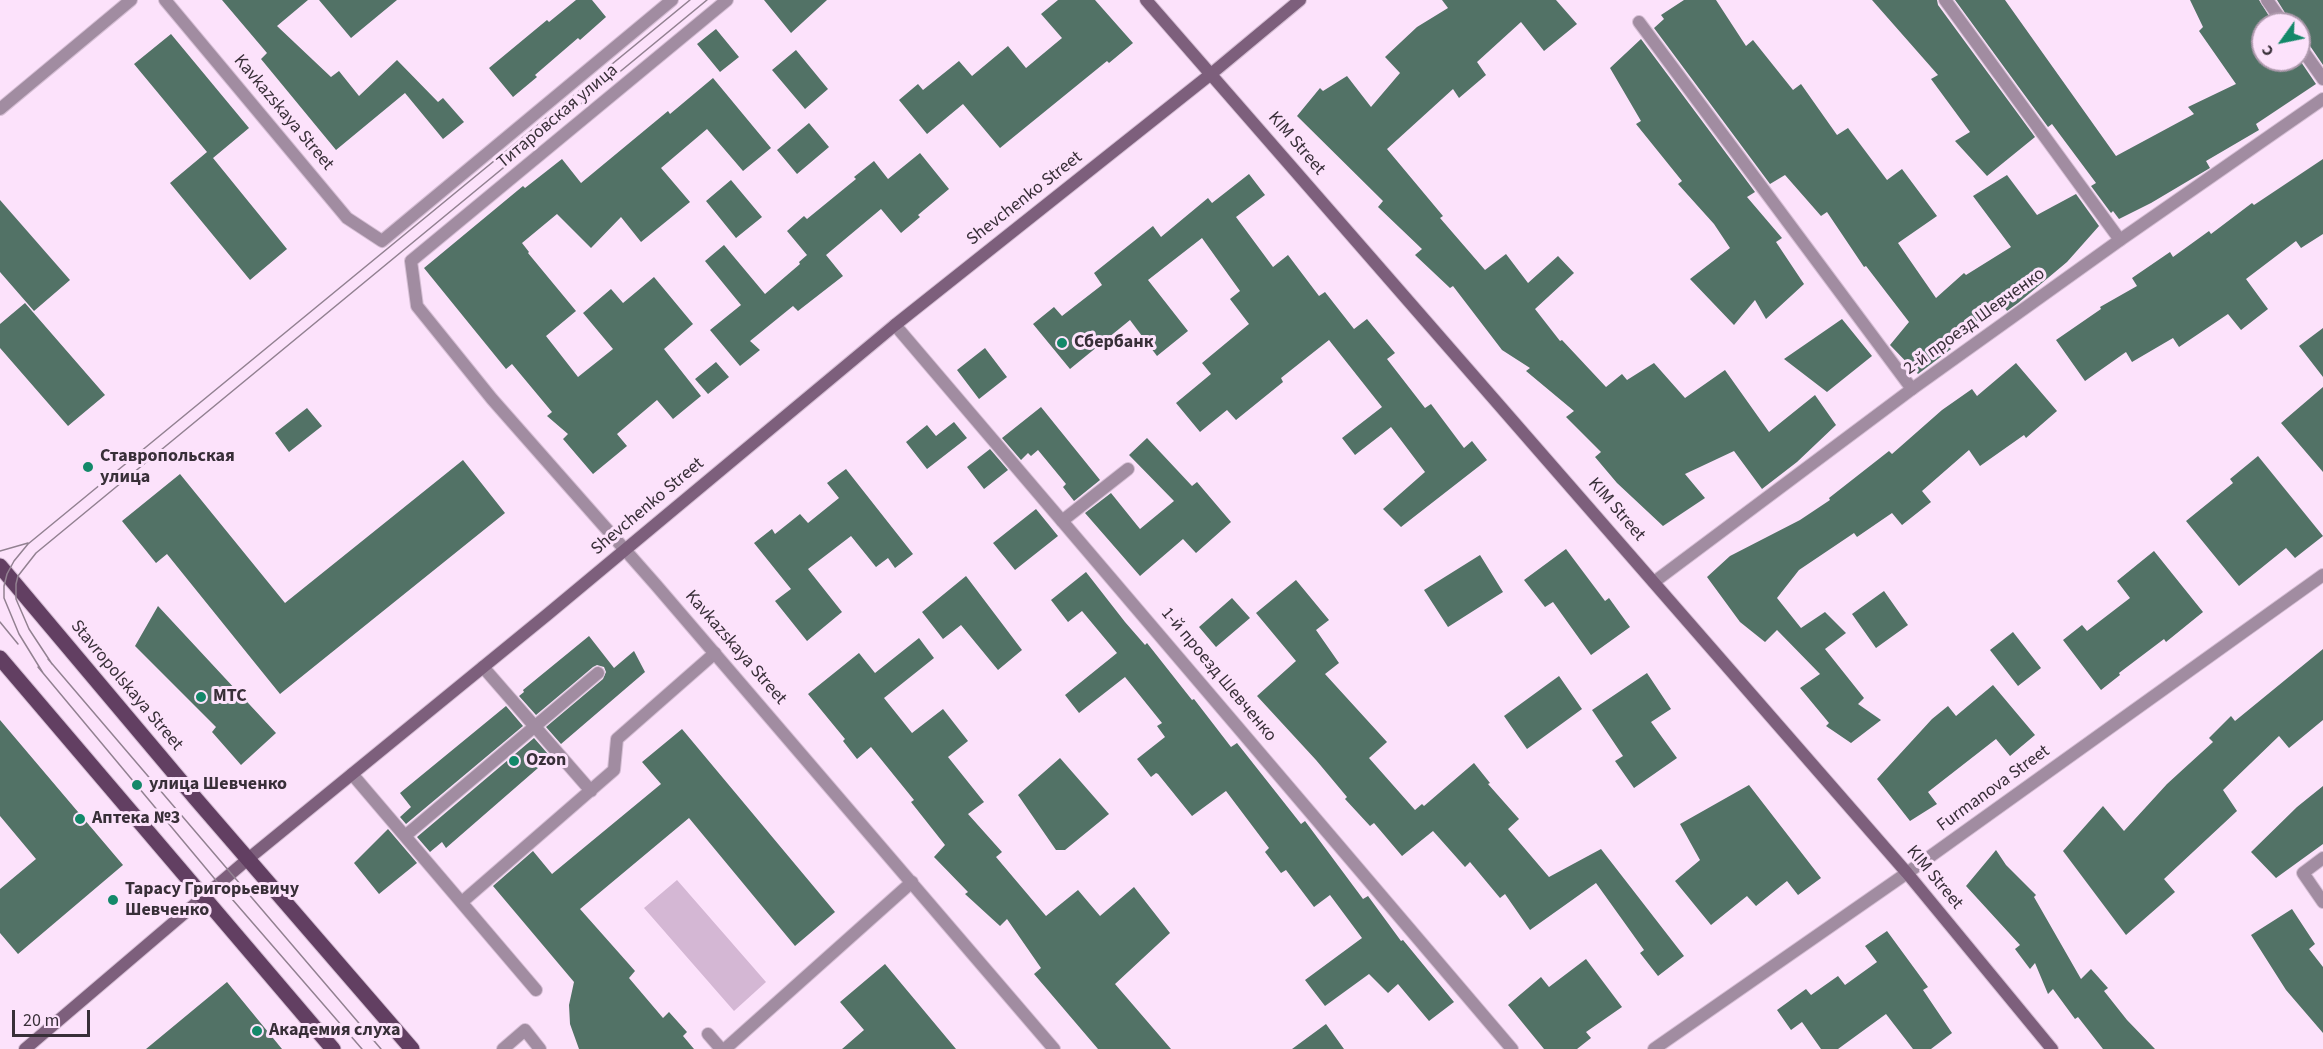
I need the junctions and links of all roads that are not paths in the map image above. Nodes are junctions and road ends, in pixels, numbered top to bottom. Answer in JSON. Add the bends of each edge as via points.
{"nodes":[{"id":1,"x":131,"y":0,"type":"edge"},
{"id":2,"x":165,"y":0,"type":"edge"},
{"id":3,"x":672,"y":0,"type":"edge"},
{"id":4,"x":727,"y":0,"type":"edge"},
{"id":5,"x":1146,"y":0,"type":"edge"},
{"id":6,"x":1300,"y":0,"type":"edge"},
{"id":7,"x":1945,"y":0,"type":"edge"},
{"id":8,"x":1639,"y":22,"type":"dead end"},
{"id":9,"x":2311,"y":62,"type":"edge"},
{"id":10,"x":1211,"y":74,"type":"junction"},
{"id":11,"x":2323,"y":79,"type":"edge"},
{"id":12,"x":2323,"y":99,"type":"edge"},
{"id":13,"x":0,"y":109,"type":"edge"},
{"id":14,"x":2120,"y":240,"type":"junction"},
{"id":15,"x":382,"y":241,"type":"joint"},
{"id":16,"x":411,"y":261,"type":"joint"},
{"id":17,"x":895,"y":325,"type":"junction"},
{"id":18,"x":1912,"y":389,"type":"junction"},
{"id":19,"x":1128,"y":469,"type":"dead end"},
{"id":20,"x":1062,"y":521,"type":"junction"},
{"id":21,"x":625,"y":549,"type":"junction"},
{"id":22,"x":0,"y":566,"type":"edge"},
{"id":23,"x":2323,"y":575,"type":"edge"},
{"id":24,"x":1654,"y":582,"type":"junction"},
{"id":25,"x":715,"y":653,"type":"junction"},
{"id":26,"x":0,"y":658,"type":"edge"},
{"id":27,"x":483,"y":667,"type":"junction"},
{"id":28,"x":598,"y":673,"type":"dead end"},
{"id":29,"x":535,"y":726,"type":"junction"},
{"id":30,"x":352,"y":774,"type":"junction"},
{"id":31,"x":591,"y":791,"type":"junction"},
{"id":32,"x":405,"y":836,"type":"junction"},
{"id":33,"x":2323,"y":858,"type":"edge"},
{"id":34,"x":248,"y":859,"type":"junction"},
{"id":35,"x":1907,"y":873,"type":"junction"},
{"id":36,"x":912,"y":882,"type":"junction"},
{"id":37,"x":203,"y":898,"type":"junction"},
{"id":38,"x":462,"y":902,"type":"junction"},
{"id":39,"x":2323,"y":902,"type":"edge"},
{"id":40,"x":536,"y":990,"type":"dead end"},
{"id":41,"x":708,"y":1034,"type":"dead end"},
{"id":42,"x":25,"y":1049,"type":"edge"},
{"id":43,"x":333,"y":1049,"type":"edge"},
{"id":44,"x":412,"y":1049,"type":"edge"},
{"id":45,"x":503,"y":1049,"type":"edge"},
{"id":46,"x":540,"y":1049,"type":"edge"},
{"id":47,"x":723,"y":1049,"type":"edge"},
{"id":48,"x":1054,"y":1049,"type":"edge"},
{"id":49,"x":1512,"y":1049,"type":"edge"},
{"id":50,"x":1654,"y":1049,"type":"edge"},
{"id":51,"x":2052,"y":1049,"type":"edge"}],
"edges":[{"from":1,"to":13,"type":"street"},
{"from":2,"to":15,"type":"street","name":"Kavkazskaya Street","via":[[347,218]]},
{"from":3,"to":15,"type":"street","name":"Титаровская улица"},
{"from":4,"to":16,"type":"street","name":"Титаровская улица"},
{"from":5,"to":10,"type":"street","name":"KIM Street"},
{"from":6,"to":10,"type":"street","name":"Shevchenko Street"},
{"from":7,"to":14,"type":"street"},
{"from":8,"to":18,"type":"street"},
{"from":9,"to":11,"type":"street"},
{"from":10,"to":17,"type":"street","name":"Shevchenko Street"},
{"from":10,"to":24,"type":"street","name":"KIM Street"},
{"from":12,"to":14,"type":"street","name":"2-й проезд Шевченко"},
{"from":14,"to":18,"type":"street","name":"2-й проезд Шевченко"},
{"from":16,"to":21,"type":"street","name":"Kavkazskaya Street","via":[[417,306],[492,399]]},
{"from":17,"to":20,"type":"street","name":"1-й проезд Шевченко"},
{"from":17,"to":21,"type":"street","name":"Shevchenko Street"},
{"from":18,"to":24,"type":"street","name":"2-й проезд Шевченко"},
{"from":19,"to":20,"type":"street"},
{"from":20,"to":49,"type":"street","name":"1-й проезд Шевченко"},
{"from":21,"to":25,"type":"street","name":"Kavkazskaya Street"},
{"from":21,"to":27,"type":"street","name":"Shevchenko Street"},
{"from":22,"to":34,"type":"main road","name":"Stavropolskaya Street"},
{"from":23,"to":35,"type":"street","name":"Furmanova Street"},
{"from":24,"to":35,"type":"street","name":"KIM Street"},
{"from":25,"to":31,"type":"street","via":[[617,739],[614,770]]},
{"from":25,"to":36,"type":"street","name":"Kavkazskaya Street"},
{"from":26,"to":37,"type":"main road"},
{"from":27,"to":29,"type":"street"},
{"from":27,"to":30,"type":"street","name":"Shevchenko Street"},
{"from":28,"to":29,"type":"street"},
{"from":29,"to":31,"type":"street"},
{"from":29,"to":32,"type":"street"},
{"from":30,"to":32,"type":"street"},
{"from":30,"to":34,"type":"street","name":"Shevchenko Street"},
{"from":31,"to":38,"type":"street"},
{"from":32,"to":38,"type":"street"},
{"from":33,"to":39,"type":"street","via":[[2303,873]]},
{"from":34,"to":37,"type":"street","name":"Shevchenko Street"},
{"from":34,"to":44,"type":"main road","name":"Stavropolskaya Street"},
{"from":35,"to":50,"type":"street","name":"Furmanova Street"},
{"from":35,"to":51,"type":"street","name":"KIM Street"},
{"from":36,"to":47,"type":"street"},
{"from":36,"to":48,"type":"street","name":"Kavkazskaya Street"},
{"from":37,"to":42,"type":"street","name":"Shevchenko Street"},
{"from":37,"to":43,"type":"main road"},
{"from":38,"to":40,"type":"street"},
{"from":41,"to":47,"type":"street"},
{"from":45,"to":46,"type":"street","via":[[525,1030]]}]}
